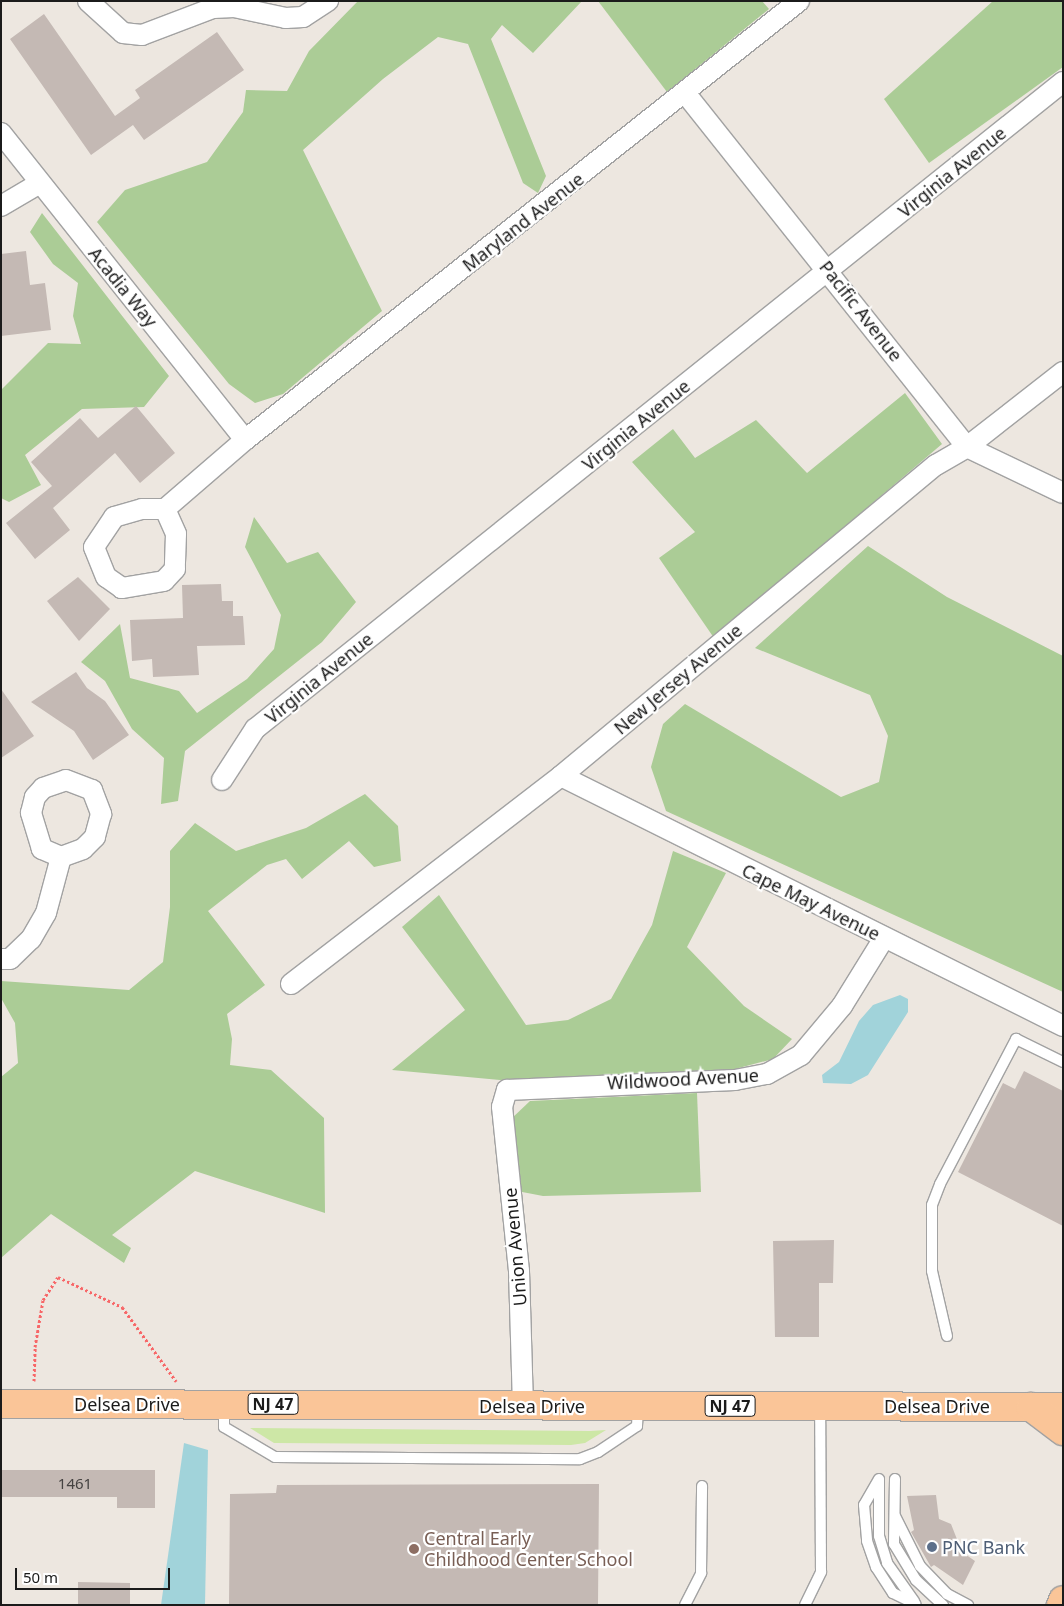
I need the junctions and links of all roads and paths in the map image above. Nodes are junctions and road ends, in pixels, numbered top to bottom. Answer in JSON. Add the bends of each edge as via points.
{"nodes":[{"id":1,"x":88,"y":1,"type":"edge"},
{"id":2,"x":328,"y":1,"type":"edge"},
{"id":3,"x":799,"y":1,"type":"edge"},
{"id":4,"x":1063,"y":82,"type":"edge"},
{"id":5,"x":686,"y":94,"type":"junction"},
{"id":6,"x":1,"y":133,"type":"edge"},
{"id":7,"x":40,"y":183,"type":"junction"},
{"id":8,"x":1,"y":206,"type":"edge"},
{"id":9,"x":830,"y":271,"type":"junction"},
{"id":10,"x":1063,"y":372,"type":"edge"},
{"id":11,"x":245,"y":440,"type":"junction"},
{"id":12,"x":967,"y":447,"type":"junction"},
{"id":13,"x":1063,"y":493,"type":"edge"},
{"id":14,"x":165,"y":508,"type":"junction"},
{"id":15,"x":561,"y":776,"type":"junction"},
{"id":16,"x":222,"y":780,"type":"dead end"},
{"id":17,"x":60,"y":857,"type":"dead end"},
{"id":18,"x":884,"y":938,"type":"junction"},
{"id":19,"x":1,"y":959,"type":"edge"},
{"id":20,"x":291,"y":984,"type":"dead end"},
{"id":21,"x":1063,"y":1026,"type":"edge"},
{"id":22,"x":1063,"y":1062,"type":"edge"},
{"id":23,"x":507,"y":1090,"type":"joint"},
{"id":24,"x":947,"y":1336,"type":"dead end"},
{"id":25,"x":224,"y":1403,"type":"junction"},
{"id":26,"x":1,"y":1404,"type":"edge"},
{"id":27,"x":34,"y":1404,"type":"junction"},
{"id":28,"x":176,"y":1404,"type":"junction"},
{"id":29,"x":523,"y":1406,"type":"junction"},
{"id":30,"x":638,"y":1406,"type":"junction"},
{"id":31,"x":820,"y":1406,"type":"junction"},
{"id":32,"x":1031,"y":1406,"type":"junction"},
{"id":33,"x":1063,"y":1407,"type":"edge"},
{"id":34,"x":1063,"y":1431,"type":"edge"},
{"id":35,"x":895,"y":1480,"type":"dead end"},
{"id":36,"x":702,"y":1486,"type":"dead end"},
{"id":37,"x":894,"y":1514,"type":"junction"},
{"id":38,"x":1063,"y":1600,"type":"edge"},
{"id":39,"x":685,"y":1605,"type":"edge"},
{"id":40,"x":805,"y":1605,"type":"edge"},
{"id":41,"x":916,"y":1605,"type":"edge"},
{"id":42,"x":943,"y":1605,"type":"edge"},
{"id":43,"x":968,"y":1605,"type":"edge"},
{"id":44,"x":1061,"y":1605,"type":"edge"}],
"edges":[{"from":1,"to":2,"type":"street","via":[[122,33],[142,35],[213,8],[234,7],[286,18],[302,17]]},
{"from":3,"to":5,"type":"street","name":"Maryland Avenue"},
{"from":4,"to":9,"type":"street","name":"Virginia Avenue"},
{"from":5,"to":9,"type":"street","name":"Pacific Avenue"},
{"from":5,"to":11,"type":"street","name":"Maryland Avenue"},
{"from":6,"to":7,"type":"street","name":"Acadia Way"},
{"from":7,"to":8,"type":"street"},
{"from":7,"to":11,"type":"street","name":"Acadia Way"},
{"from":9,"to":12,"type":"street","name":"Pacific Avenue"},
{"from":9,"to":16,"type":"street","name":"Virginia Avenue","via":[[255,729]]},
{"from":10,"to":12,"type":"street","name":"New Jersey Avenue"},
{"from":11,"to":14,"type":"street","name":"Maryland Avenue"},
{"from":12,"to":13,"type":"street","name":"Pacific Avenue"},
{"from":12,"to":15,"type":"street","name":"New Jersey Avenue","via":[[936,465]]},
{"from":14,"to":14,"type":"street","via":[[114,517],[94,548],[106,577],[122,588],[158,584],[174,569],[176,534]]},
{"from":15,"to":18,"type":"street","name":"Cape May Avenue"},
{"from":15,"to":20,"type":"street","name":"New Jersey Avenue"},
{"from":17,"to":19,"type":"street","via":[[46,913],[31,939],[10,959]]},
{"from":18,"to":21,"type":"street","name":"Cape May Avenue"},
{"from":18,"to":23,"type":"street","name":"Wildwood Avenue","via":[[842,1006],[801,1055],[767,1074],[735,1080]]},
{"from":22,"to":24,"type":"lane","via":[[1016,1039],[993,1076],[932,1205],[932,1271]]},
{"from":23,"to":29,"type":"street","name":"Union Avenue","via":[[502,1107],[519,1271]]},
{"from":25,"to":28,"type":"main road","name":"Delsea Drive","number":"NJ 47"},
{"from":25,"to":29,"type":"main road","name":"Delsea Drive","number":"NJ 47"},
{"from":25,"to":30,"type":"lane","via":[[224,1427],[266,1454],[282,1458],[580,1458],[598,1452],[637,1426]]},
{"from":26,"to":27,"type":"main road","name":"Delsea Drive","number":"NJ 47"},
{"from":27,"to":28,"type":"main road","name":"Delsea Drive","number":"NJ 47"},
{"from":27,"to":28,"type":"path","via":[[35,1347],[43,1300],[58,1277],[122,1307],[177,1382]]},
{"from":29,"to":30,"type":"main road","name":"Delsea Drive","number":"NJ 47"},
{"from":30,"to":31,"type":"main road","name":"Delsea Drive","number":"NJ 47"},
{"from":31,"to":32,"type":"main road","name":"Delsea Drive","number":"NJ 47"},
{"from":31,"to":40,"type":"lane","via":[[821,1572]]},
{"from":32,"to":33,"type":"main road","name":"Delsea Drive","number":"NJ 47"},
{"from":32,"to":34,"type":"main road"},
{"from":35,"to":37,"type":"lane"},
{"from":36,"to":39,"type":"lane","via":[[701,1573]]},
{"from":37,"to":42,"type":"lane","via":[[894,1544],[916,1580]]},
{"from":37,"to":43,"type":"lane","via":[[920,1566],[947,1594]]},
{"from":38,"to":44,"type":"main road"},
{"from":41,"to":41,"type":"lane","via":[[887,1563],[879,1536],[879,1480],[864,1505],[867,1542],[876,1568],[893,1593]]}]}
